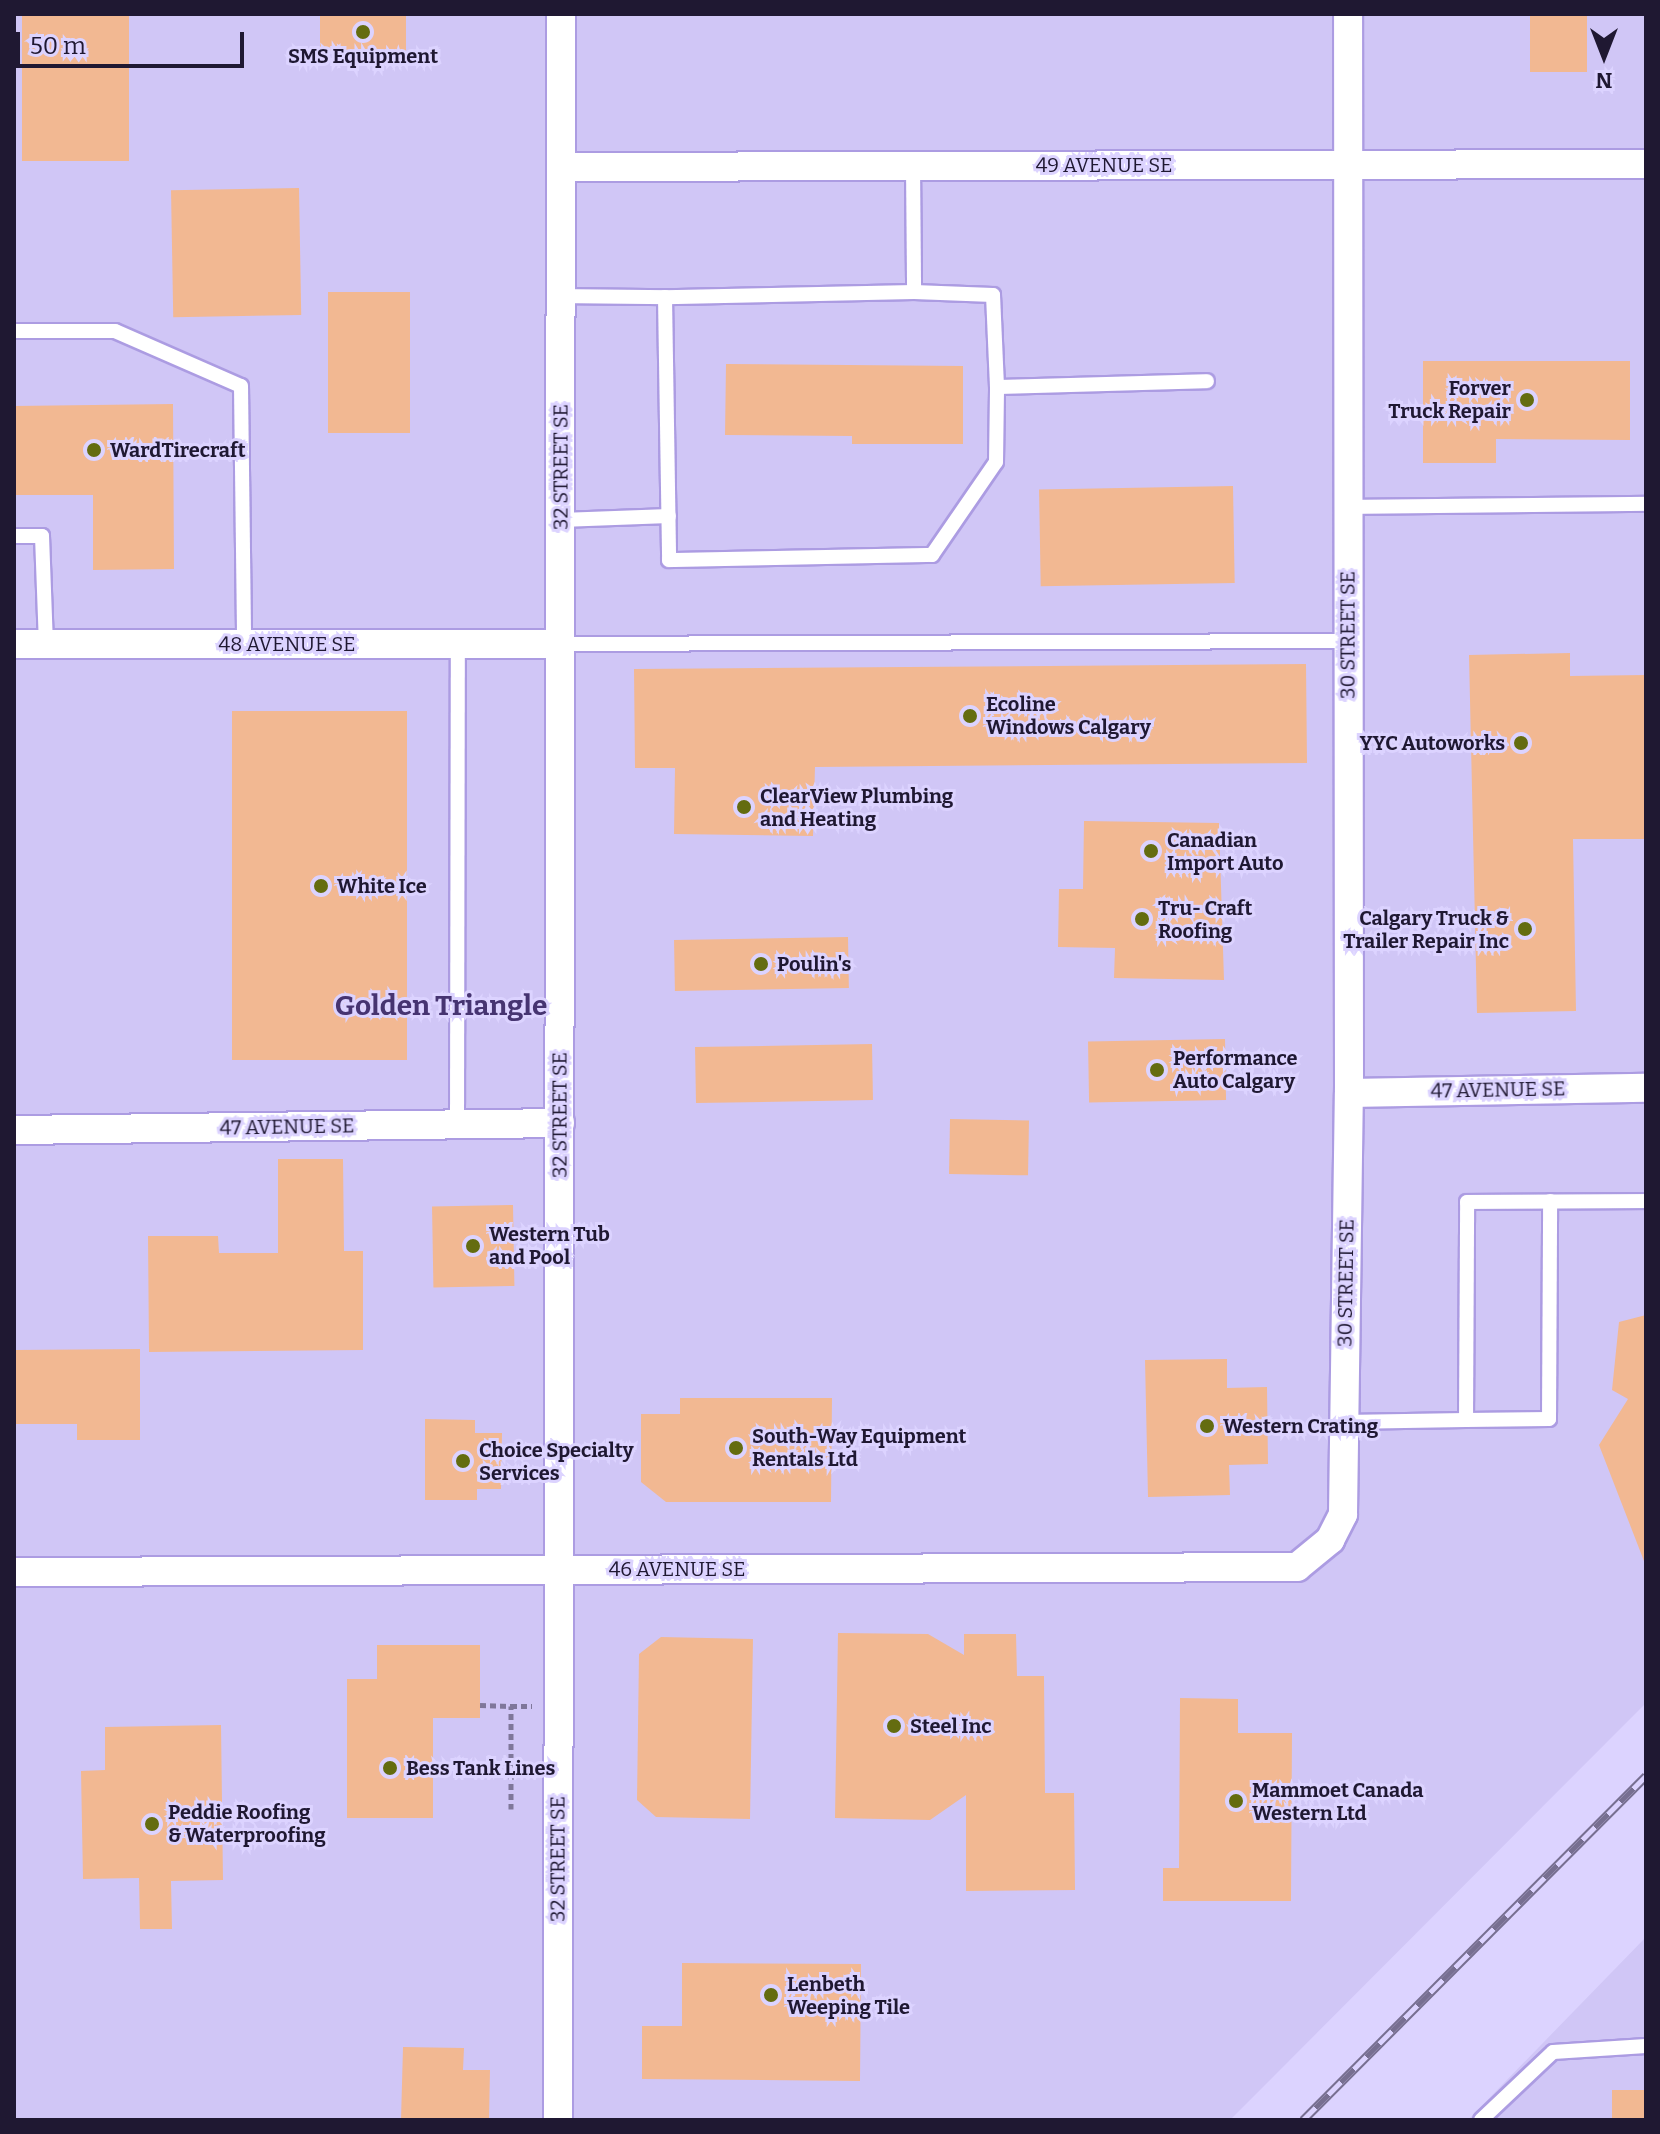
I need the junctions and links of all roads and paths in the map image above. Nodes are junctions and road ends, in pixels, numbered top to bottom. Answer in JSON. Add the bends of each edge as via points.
{"nodes":[{"id":1,"x":561,"y":14,"type":"edge"},
{"id":2,"x":1348,"y":14,"type":"edge"},
{"id":3,"x":1348,"y":164,"type":"junction"},
{"id":4,"x":1646,"y":164,"type":"edge"},
{"id":5,"x":913,"y":165,"type":"junction"},
{"id":6,"x":561,"y":167,"type":"junction"},
{"id":7,"x":914,"y":292,"type":"junction"},
{"id":8,"x":561,"y":296,"type":"junction"},
{"id":9,"x":665,"y":297,"type":"junction"},
{"id":10,"x":14,"y":331,"type":"edge"},
{"id":11,"x":1207,"y":381,"type":"dead end"},
{"id":12,"x":997,"y":387,"type":"junction"},
{"id":13,"x":1646,"y":504,"type":"edge"},
{"id":14,"x":1348,"y":507,"type":"junction"},
{"id":15,"x":669,"y":516,"type":"junction"},
{"id":16,"x":561,"y":520,"type":"junction"},
{"id":17,"x":14,"y":536,"type":"edge"},
{"id":18,"x":1348,"y":641,"type":"junction"},
{"id":19,"x":14,"y":644,"type":"edge"},
{"id":20,"x":46,"y":644,"type":"junction"},
{"id":21,"x":244,"y":644,"type":"junction"},
{"id":22,"x":458,"y":644,"type":"junction"},
{"id":23,"x":561,"y":644,"type":"junction"},
{"id":24,"x":1646,"y":1088,"type":"edge"},
{"id":25,"x":1349,"y":1093,"type":"junction"},
{"id":26,"x":560,"y":1123,"type":"junction"},
{"id":27,"x":457,"y":1125,"type":"junction"},
{"id":28,"x":14,"y":1130,"type":"edge"},
{"id":29,"x":1550,"y":1201,"type":"junction"},
{"id":30,"x":1646,"y":1201,"type":"edge"},
{"id":31,"x":1466,"y":1420,"type":"junction"},
{"id":32,"x":1344,"y":1422,"type":"junction"},
{"id":33,"x":1330,"y":1540,"type":"joint"},
{"id":34,"x":559,"y":1570,"type":"junction"},
{"id":35,"x":14,"y":1572,"type":"edge"},
{"id":36,"x":480,"y":1705,"type":"dead end"},
{"id":37,"x":511,"y":1706,"type":"junction"},
{"id":38,"x":537,"y":1706,"type":"dead end"},
{"id":39,"x":511,"y":1809,"type":"dead end"},
{"id":40,"x":1646,"y":2046,"type":"edge"},
{"id":41,"x":558,"y":2120,"type":"edge"},
{"id":42,"x":1481,"y":2120,"type":"edge"}],
"edges":[{"from":1,"to":6,"type":"street","name":"32 STREET SE"},
{"from":2,"to":3,"type":"street","name":"30 STREET SE"},
{"from":3,"to":4,"type":"street","name":"49 AVENUE SE"},
{"from":3,"to":5,"type":"street","name":"49 AVENUE SE"},
{"from":3,"to":14,"type":"street","name":"30 STREET SE"},
{"from":5,"to":6,"type":"street","name":"49 AVENUE SE"},
{"from":5,"to":7,"type":"lane"},
{"from":6,"to":8,"type":"street","name":"32 STREET SE"},
{"from":7,"to":9,"type":"lane"},
{"from":7,"to":12,"type":"lane","via":[[993,295]]},
{"from":8,"to":9,"type":"lane"},
{"from":8,"to":16,"type":"street","name":"32 STREET SE"},
{"from":9,"to":15,"type":"lane"},
{"from":10,"to":21,"type":"lane","via":[[115,331],[241,386]]},
{"from":11,"to":12,"type":"lane"},
{"from":12,"to":15,"type":"lane","via":[[996,462],[932,555],[669,560]]},
{"from":13,"to":14,"type":"lane"},
{"from":14,"to":18,"type":"street","name":"30 STREET SE"},
{"from":15,"to":16,"type":"lane"},
{"from":16,"to":23,"type":"street","name":"32 STREET SE"},
{"from":17,"to":20,"type":"lane","via":[[42,536]]},
{"from":18,"to":23,"type":"lane"},
{"from":18,"to":25,"type":"street","name":"30 STREET SE"},
{"from":19,"to":20,"type":"street","name":"48 AVENUE SE"},
{"from":20,"to":21,"type":"street","name":"48 AVENUE SE"},
{"from":21,"to":22,"type":"street","name":"48 AVENUE SE"},
{"from":22,"to":23,"type":"street","name":"48 AVENUE SE"},
{"from":22,"to":27,"type":"lane"},
{"from":23,"to":26,"type":"street","name":"32 STREET SE"},
{"from":24,"to":25,"type":"street","name":"47 AVENUE SE"},
{"from":25,"to":32,"type":"street","name":"30 STREET SE"},
{"from":26,"to":27,"type":"street","name":"47 AVENUE SE"},
{"from":26,"to":34,"type":"street","name":"32 STREET SE"},
{"from":27,"to":28,"type":"street","name":"47 AVENUE SE"},
{"from":29,"to":30,"type":"lane"},
{"from":29,"to":31,"type":"lane","via":[[1467,1202]]},
{"from":29,"to":31,"type":"lane","via":[[1549,1419]]},
{"from":31,"to":32,"type":"lane"},
{"from":32,"to":33,"type":"street","name":"30 STREET SE","via":[[1343,1514]]},
{"from":33,"to":34,"type":"street","name":"46 AVENUE SE","via":[[1297,1567]]},
{"from":34,"to":35,"type":"street","name":"46 AVENUE SE"},
{"from":34,"to":41,"type":"street","name":"32 STREET SE"},
{"from":36,"to":37,"type":"path"},
{"from":37,"to":38,"type":"path"},
{"from":37,"to":39,"type":"path"},
{"from":40,"to":42,"type":"lane","via":[[1553,2052]]}]}
